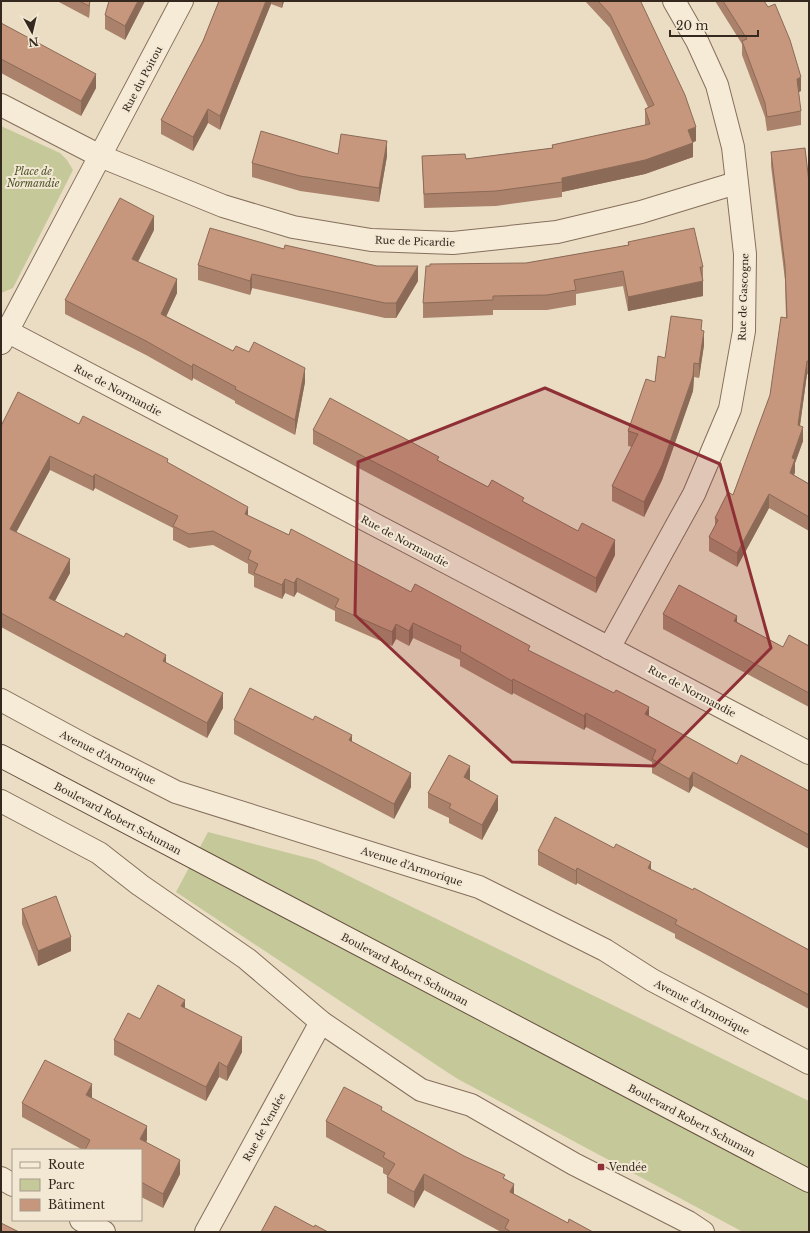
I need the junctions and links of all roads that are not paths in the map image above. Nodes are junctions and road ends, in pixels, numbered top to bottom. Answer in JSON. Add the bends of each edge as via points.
{"nodes":[{"id":1,"x":182,"y":1,"type":"edge"},
{"id":2,"x":674,"y":1,"type":"edge"},
{"id":3,"x":1,"y":105,"type":"edge"},
{"id":4,"x":100,"y":156,"type":"junction"},
{"id":5,"x":736,"y":183,"type":"junction"},
{"id":6,"x":3,"y":334,"type":"edge"},
{"id":7,"x":609,"y":648,"type":"junction"},
{"id":8,"x":1,"y":700,"type":"edge"},
{"id":9,"x":809,"y":753,"type":"edge"},
{"id":10,"x":1,"y":756,"type":"edge"},
{"id":11,"x":1,"y":801,"type":"edge"},
{"id":12,"x":321,"y":1022,"type":"junction"},
{"id":13,"x":809,"y":1063,"type":"edge"},
{"id":14,"x":1,"y":1178,"type":"edge"},
{"id":15,"x":809,"y":1181,"type":"edge"},
{"id":16,"x":12,"y":1184,"type":"edge"},
{"id":17,"x":83,"y":1221,"type":"edge"},
{"id":18,"x":104,"y":1232,"type":"edge"},
{"id":19,"x":206,"y":1232,"type":"edge"},
{"id":20,"x":703,"y":1232,"type":"edge"}],
"edges":[{"from":1,"to":4,"type":"street","name":"Rue du Poitou"},
{"from":2,"to":5,"type":"street","name":"Rue de Gascogne","via":[[697,41],[717,85],[733,147]]},
{"from":3,"to":4,"type":"street"},
{"from":4,"to":5,"type":"street","name":"Rue de Picardie","via":[[224,206],[293,227],[372,240],[453,243],[557,232],[641,212]]},
{"from":4,"to":6,"type":"street"},
{"from":5,"to":7,"type":"street","name":"Rue de Gascogne","via":[[745,254],[744,331],[730,409],[694,494]]},
{"from":6,"to":7,"type":"street","name":"Rue de Normandie"},
{"from":7,"to":9,"type":"street","name":"Rue de Normandie"},
{"from":8,"to":13,"type":"street","name":"Avenue d'Armorique","via":[[176,792],[479,887],[605,950],[652,980]]},
{"from":10,"to":15,"type":"street","name":"Boulevard Robert Schuman"},
{"from":11,"to":12,"type":"street","via":[[99,853],[140,885],[247,959]]},
{"from":12,"to":19,"type":"street","name":"Rue de Vendée"},
{"from":12,"to":20,"type":"street","via":[[421,1090],[471,1105],[574,1164]]},
{"from":14,"to":16,"type":"street"},
{"from":17,"to":18,"type":"street"}]}
